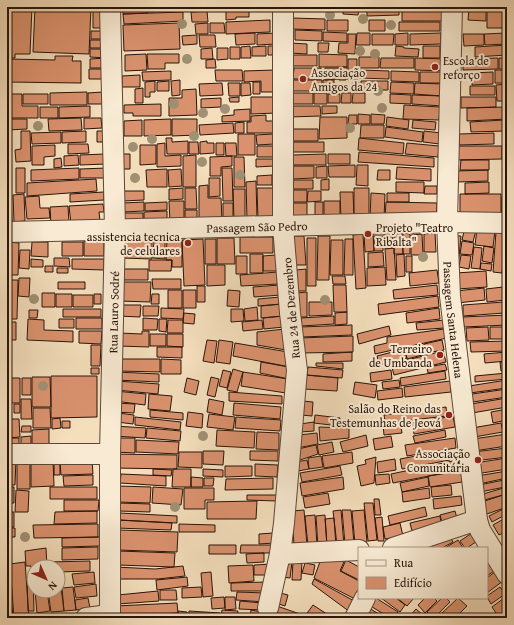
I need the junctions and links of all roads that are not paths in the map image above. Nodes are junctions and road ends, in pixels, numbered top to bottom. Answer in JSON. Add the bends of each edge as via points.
{"nodes":[{"id":1,"x":110,"y":7,"type":"edge"},
{"id":2,"x":282,"y":7,"type":"edge"},
{"id":3,"x":452,"y":7,"type":"edge"},
{"id":4,"x":447,"y":222,"type":"junction"},
{"id":5,"x":507,"y":223,"type":"edge"},
{"id":6,"x":283,"y":226,"type":"junction"},
{"id":7,"x":115,"y":230,"type":"junction"},
{"id":8,"x":7,"y":232,"type":"edge"},
{"id":9,"x":7,"y":454,"type":"edge"},
{"id":10,"x":110,"y":454,"type":"junction"},
{"id":11,"x":477,"y":520,"type":"junction"},
{"id":12,"x":396,"y":547,"type":"edge"},
{"id":13,"x":358,"y":550,"type":"edge"},
{"id":14,"x":280,"y":554,"type":"junction"},
{"id":15,"x":507,"y":574,"type":"edge"},
{"id":16,"x":364,"y":599,"type":"edge"},
{"id":17,"x":268,"y":608,"type":"dead end"},
{"id":18,"x":110,"y":616,"type":"edge"},
{"id":19,"x":86,"y":618,"type":"edge"},
{"id":20,"x":355,"y":618,"type":"edge"}],
"edges":[{"from":1,"to":7,"type":"street","name":"Rua Lauro Sodré"},
{"from":2,"to":6,"type":"street","name":"Rua 24 de Dezembro"},
{"from":3,"to":4,"type":"street","name":"Passagem Santa Helena"},
{"from":4,"to":5,"type":"street","name":"Passagem São Pedro"},
{"from":4,"to":6,"type":"street","name":"Passagem São Pedro"},
{"from":4,"to":11,"type":"street","name":"Passagem Santa Helena","via":[[450,296]]},
{"from":6,"to":7,"type":"street","name":"Passagem São Pedro"},
{"from":6,"to":14,"type":"street","name":"Rua 24 de Dezembro","via":[[297,370]]},
{"from":7,"to":8,"type":"street","name":"Passagem São Pedro"},
{"from":7,"to":10,"type":"street","name":"Rua Lauro Sodré"},
{"from":9,"to":10,"type":"street"},
{"from":10,"to":18,"type":"street","name":"Rua Lauro Sodré"},
{"from":11,"to":12,"type":"street"},
{"from":11,"to":15,"type":"street","name":"Passagem Santa Helena","via":[[480,530]]},
{"from":13,"to":14,"type":"street"},
{"from":14,"to":17,"type":"street","name":"Rua 24 de Dezembro"},
{"from":16,"to":20,"type":"street"},
{"from":18,"to":19,"type":"street"}]}
